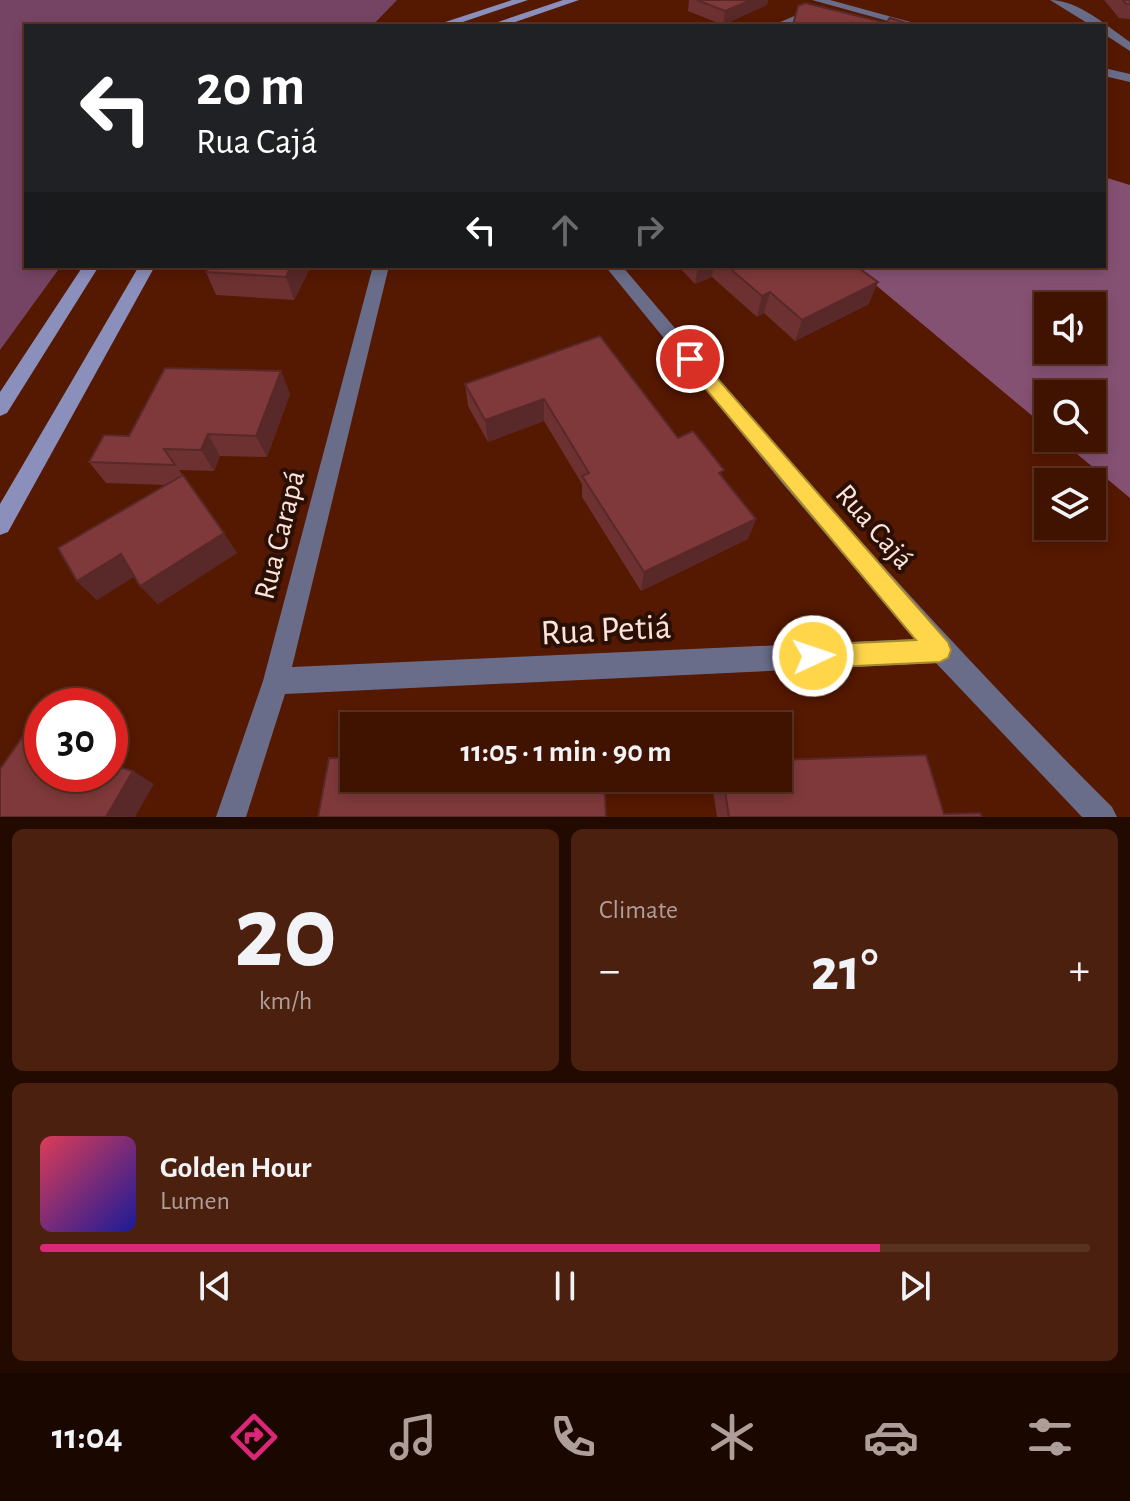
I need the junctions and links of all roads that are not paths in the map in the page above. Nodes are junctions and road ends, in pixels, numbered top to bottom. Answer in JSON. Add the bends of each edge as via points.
{"nodes":[{"id":1,"x":523,"y":0,"type":"edge"},
{"id":2,"x":574,"y":0,"type":"edge"},
{"id":3,"x":817,"y":0,"type":"edge"},
{"id":4,"x":1055,"y":0,"type":"edge"},
{"id":5,"x":832,"y":4,"type":"junction"},
{"id":6,"x":445,"y":24,"type":"edge"},
{"id":7,"x":498,"y":24,"type":"edge"},
{"id":8,"x":782,"y":24,"type":"edge"},
{"id":9,"x":911,"y":24,"type":"edge"},
{"id":10,"x":1097,"y":24,"type":"edge"},
{"id":11,"x":1106,"y":30,"type":"edge"},
{"id":12,"x":1130,"y":47,"type":"edge"},
{"id":13,"x":1106,"y":72,"type":"edge"},
{"id":14,"x":1130,"y":78,"type":"edge"},
{"id":15,"x":90,"y":268,"type":"edge"},
{"id":16,"x":146,"y":268,"type":"edge"},
{"id":17,"x":380,"y":268,"type":"edge"},
{"id":18,"x":615,"y":268,"type":"edge"},
{"id":19,"x":0,"y":408,"type":"edge"},
{"id":20,"x":0,"y":525,"type":"edge"},
{"id":21,"x":940,"y":650,"type":"junction"},
{"id":22,"x":276,"y":681,"type":"junction"},
{"id":23,"x":1101,"y":816,"type":"edge"},
{"id":24,"x":231,"y":817,"type":"edge"}],
"edges":[{"from":1,"to":6,"type":"main road"},
{"from":2,"to":7,"type":"main road"},
{"from":3,"to":5,"type":"street"},
{"from":4,"to":10,"type":"street"},
{"from":5,"to":8,"type":"street"},
{"from":5,"to":9,"type":"street"},
{"from":11,"to":12,"type":"street"},
{"from":13,"to":14,"type":"street"},
{"from":15,"to":19,"type":"main road"},
{"from":16,"to":20,"type":"main road"},
{"from":17,"to":22,"type":"street","name":"Rua Carapá"},
{"from":18,"to":21,"type":"street","name":"Rua Cajá"},
{"from":21,"to":22,"type":"street","name":"Rua Petiá"},
{"from":21,"to":23,"type":"street","name":"Rua Cajá"},
{"from":22,"to":24,"type":"street","name":"Rua Carapá"}]}
